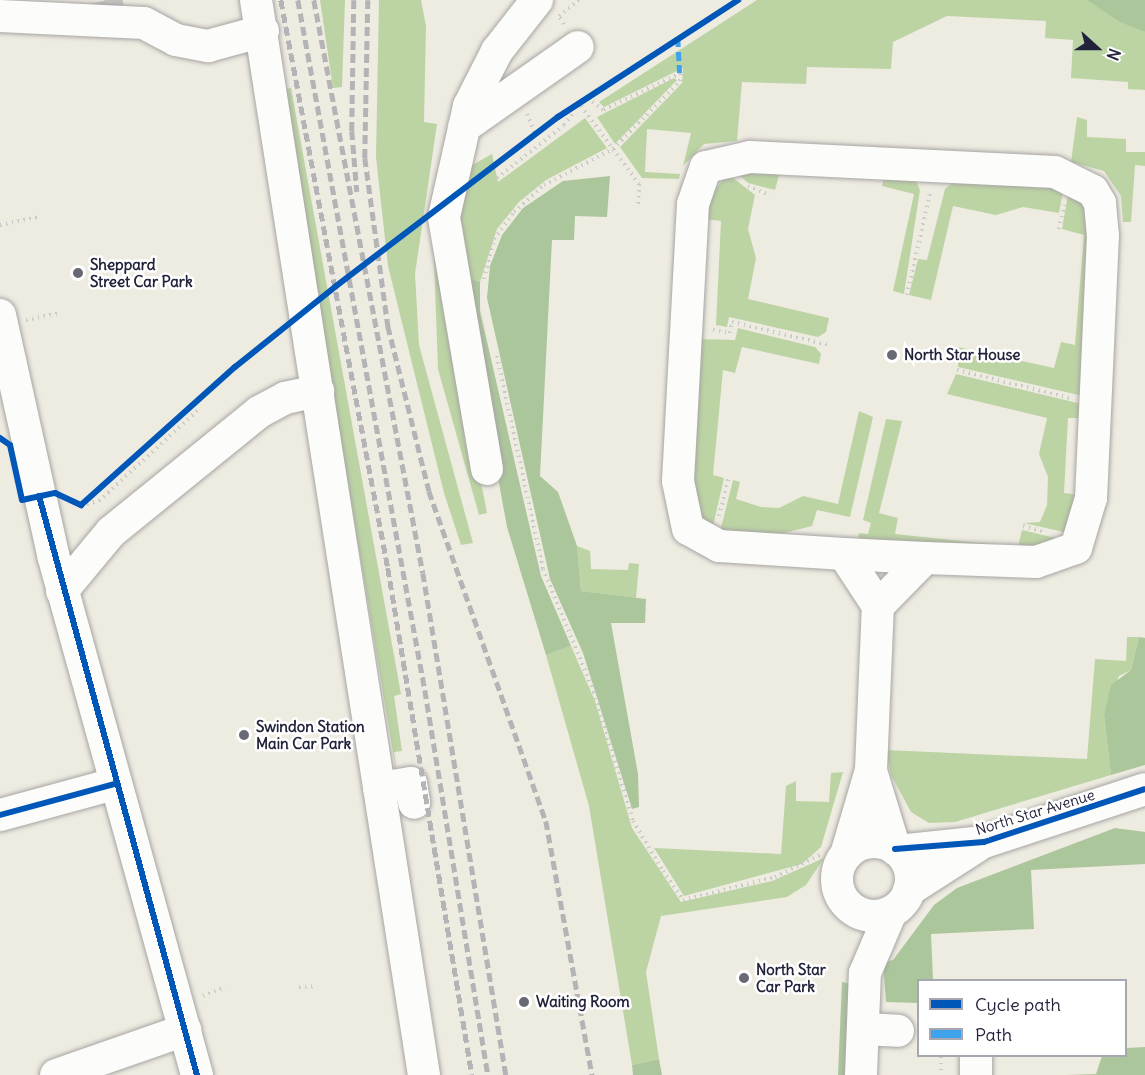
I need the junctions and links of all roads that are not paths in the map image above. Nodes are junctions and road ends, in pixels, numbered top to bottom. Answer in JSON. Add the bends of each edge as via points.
{"nodes":[{"id":1,"x":256,"y":0,"type":"edge"},
{"id":2,"x":537,"y":0,"type":"edge"},
{"id":3,"x":0,"y":16,"type":"edge"},
{"id":4,"x":263,"y":31,"type":"junction"},
{"id":5,"x":228,"y":44,"type":"junction"},
{"id":6,"x":578,"y":47,"type":"dead end"},
{"id":7,"x":267,"y":81,"type":"junction"},
{"id":8,"x":464,"y":127,"type":"junction"},
{"id":9,"x":0,"y":315,"type":"edge"},
{"id":10,"x":318,"y":391,"type":"junction"},
{"id":11,"x":11,"y":420,"type":"edge"},
{"id":12,"x":487,"y":469,"type":"dead end"},
{"id":13,"x":42,"y":511,"type":"junction"},
{"id":14,"x":111,"y":532,"type":"junction"},
{"id":15,"x":844,"y":554,"type":"junction"},
{"id":16,"x":925,"y":558,"type":"junction"},
{"id":17,"x":62,"y":591,"type":"junction"},
{"id":18,"x":878,"y":606,"type":"junction"},
{"id":19,"x":871,"y":770,"type":"junction"},
{"id":20,"x":114,"y":784,"type":"junction"},
{"id":21,"x":379,"y":788,"type":"junction"},
{"id":22,"x":1145,"y":789,"type":"edge"},
{"id":23,"x":414,"y":803,"type":"dead end"},
{"id":24,"x":0,"y":815,"type":"edge"},
{"id":25,"x":984,"y":842,"type":"junction"},
{"id":26,"x":896,"y":850,"type":"junction"},
{"id":27,"x":835,"y":852,"type":"junction"},
{"id":28,"x":900,"y":901,"type":"junction"},
{"id":29,"x":846,"y":904,"type":"junction"},
{"id":30,"x":866,"y":973,"type":"junction"},
{"id":31,"x":863,"y":1029,"type":"junction"},
{"id":32,"x":185,"y":1030,"type":"junction"},
{"id":33,"x":898,"y":1031,"type":"dead end"},
{"id":34,"x":976,"y":1057,"type":"edge"},
{"id":35,"x":56,"y":1075,"type":"edge"},
{"id":36,"x":197,"y":1075,"type":"edge"},
{"id":37,"x":424,"y":1075,"type":"edge"},
{"id":38,"x":861,"y":1075,"type":"edge"},
{"id":39,"x":976,"y":1075,"type":"edge"}],
"edges":[{"from":1,"to":4,"type":"street"},
{"from":2,"to":8,"type":"street","via":[[497,51]]},
{"from":3,"to":5,"type":"street","via":[[109,16],[144,23],[192,44]]},
{"from":4,"to":5,"type":"street"},
{"from":4,"to":7,"type":"street"},
{"from":5,"to":7,"type":"street","via":[[248,56]]},
{"from":6,"to":8,"type":"street"},
{"from":7,"to":10,"type":"street"},
{"from":8,"to":12,"type":"street","via":[[444,217]]},
{"from":9,"to":11,"type":"street"},
{"from":10,"to":14,"type":"street","via":[[285,398],[259,411]]},
{"from":10,"to":21,"type":"street"},
{"from":11,"to":13,"type":"street"},
{"from":13,"to":14,"type":"street","via":[[74,536]]},
{"from":13,"to":17,"type":"street"},
{"from":14,"to":17,"type":"street"},
{"from":15,"to":16,"type":"street"},
{"from":15,"to":16,"type":"street","via":[[711,544],[688,529],[679,501],[691,172],[717,161],[733,158],[1055,172],[1093,191],[1100,203],[1103,235],[1089,521],[1076,548],[1036,562]]},
{"from":15,"to":18,"type":"street"},
{"from":16,"to":18,"type":"street"},
{"from":17,"to":20,"type":"street"},
{"from":18,"to":19,"type":"street"},
{"from":19,"to":26,"type":"street"},
{"from":19,"to":27,"type":"street"},
{"from":20,"to":24,"type":"street"},
{"from":20,"to":32,"type":"street"},
{"from":21,"to":23,"type":"street","via":[[411,783]]},
{"from":21,"to":37,"type":"street"},
{"from":22,"to":25,"type":"street","name":"North Star Avenue"},
{"from":25,"to":26,"type":"street","name":"North Star Avenue"},
{"from":25,"to":28,"type":"street","name":"North Star Avenue"},
{"from":26,"to":27,"type":"street","name":"North Star Avenue","via":[[867,843]]},
{"from":26,"to":28,"type":"street","via":[[909,868]]},
{"from":27,"to":29,"type":"street","via":[[837,884]]},
{"from":28,"to":29,"type":"street","via":[[867,916]]},
{"from":28,"to":30,"type":"street"},
{"from":29,"to":30,"type":"street"},
{"from":30,"to":31,"type":"street"},
{"from":31,"to":33,"type":"street"},
{"from":31,"to":38,"type":"street"},
{"from":32,"to":35,"type":"street"},
{"from":32,"to":36,"type":"street"},
{"from":34,"to":39,"type":"street"}]}
